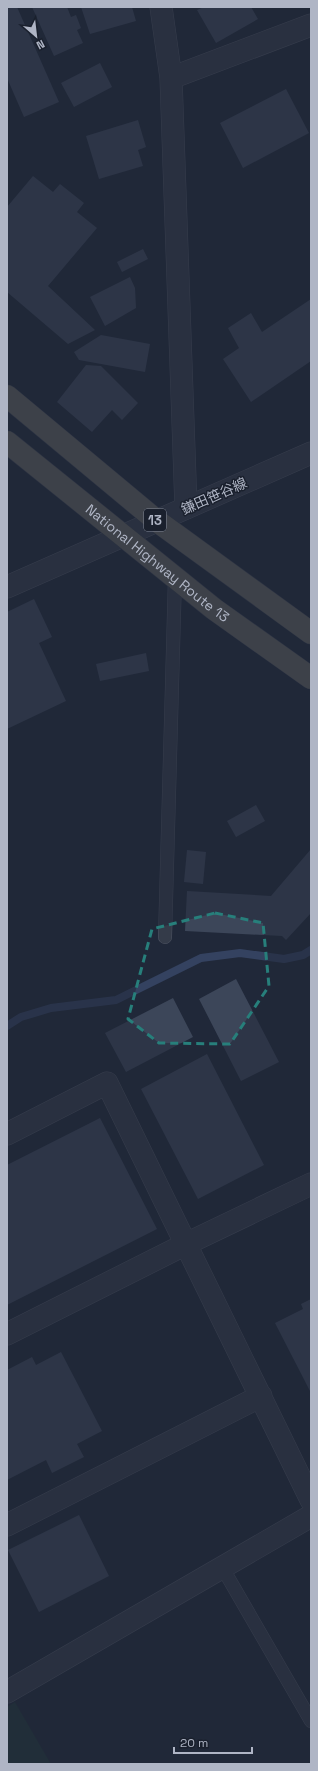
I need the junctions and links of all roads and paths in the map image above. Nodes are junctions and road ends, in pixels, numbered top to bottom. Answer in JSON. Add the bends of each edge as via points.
{"nodes":[{"id":1,"x":161,"y":7,"type":"edge"},
{"id":2,"x":311,"y":25,"type":"edge"},
{"id":3,"x":171,"y":78,"type":"junction"},
{"id":4,"x":7,"y":396,"type":"edge"},
{"id":5,"x":7,"y":442,"type":"edge"},
{"id":6,"x":311,"y":453,"type":"edge"},
{"id":7,"x":186,"y":508,"type":"junction"},
{"id":8,"x":157,"y":521,"type":"junction"},
{"id":9,"x":124,"y":536,"type":"junction"},
{"id":10,"x":175,"y":577,"type":"junction"},
{"id":11,"x":7,"y":587,"type":"edge"},
{"id":12,"x":311,"y":633,"type":"edge"},
{"id":13,"x":311,"y":678,"type":"edge"},
{"id":14,"x":165,"y":937,"type":"dead end"},
{"id":15,"x":7,"y":1134,"type":"edge"},
{"id":16,"x":311,"y":1184,"type":"edge"},
{"id":17,"x":186,"y":1244,"type":"junction"},
{"id":18,"x":7,"y":1334,"type":"edge"},
{"id":19,"x":261,"y":1396,"type":"junction"},
{"id":20,"x":311,"y":1500,"type":"edge"},
{"id":21,"x":311,"y":1516,"type":"edge"},
{"id":22,"x":7,"y":1525,"type":"edge"},
{"id":23,"x":222,"y":1567,"type":"junction"},
{"id":24,"x":7,"y":1692,"type":"edge"},
{"id":25,"x":311,"y":1721,"type":"edge"}],
"edges":[{"from":1,"to":3,"type":"street"},
{"from":2,"to":3,"type":"street"},
{"from":3,"to":7,"type":"street"},
{"from":4,"to":8,"type":"highway","number":"13"},
{"from":5,"to":9,"type":"highway","name":"National Highway Route 13","number":"13"},
{"from":6,"to":7,"type":"street","name":"鎌田笹谷線"},
{"from":7,"to":8,"type":"street","name":"鎌田笹谷線"},
{"from":8,"to":9,"type":"street","name":"鎌田笹谷線"},
{"from":8,"to":12,"type":"highway","number":"13"},
{"from":9,"to":10,"type":"highway","name":"National Highway Route 13","number":"13"},
{"from":9,"to":11,"type":"street","name":"鎌田笹谷線"},
{"from":10,"to":13,"type":"highway","name":"National Highway Route 13","number":"13"},
{"from":10,"to":14,"type":"lane"},
{"from":15,"to":17,"type":"street","via":[[107,1083]]},
{"from":16,"to":17,"type":"street"},
{"from":17,"to":18,"type":"street"},
{"from":17,"to":19,"type":"street"},
{"from":19,"to":20,"type":"street"},
{"from":19,"to":22,"type":"street"},
{"from":21,"to":23,"type":"street"},
{"from":23,"to":24,"type":"street"},
{"from":23,"to":25,"type":"lane"}]}
